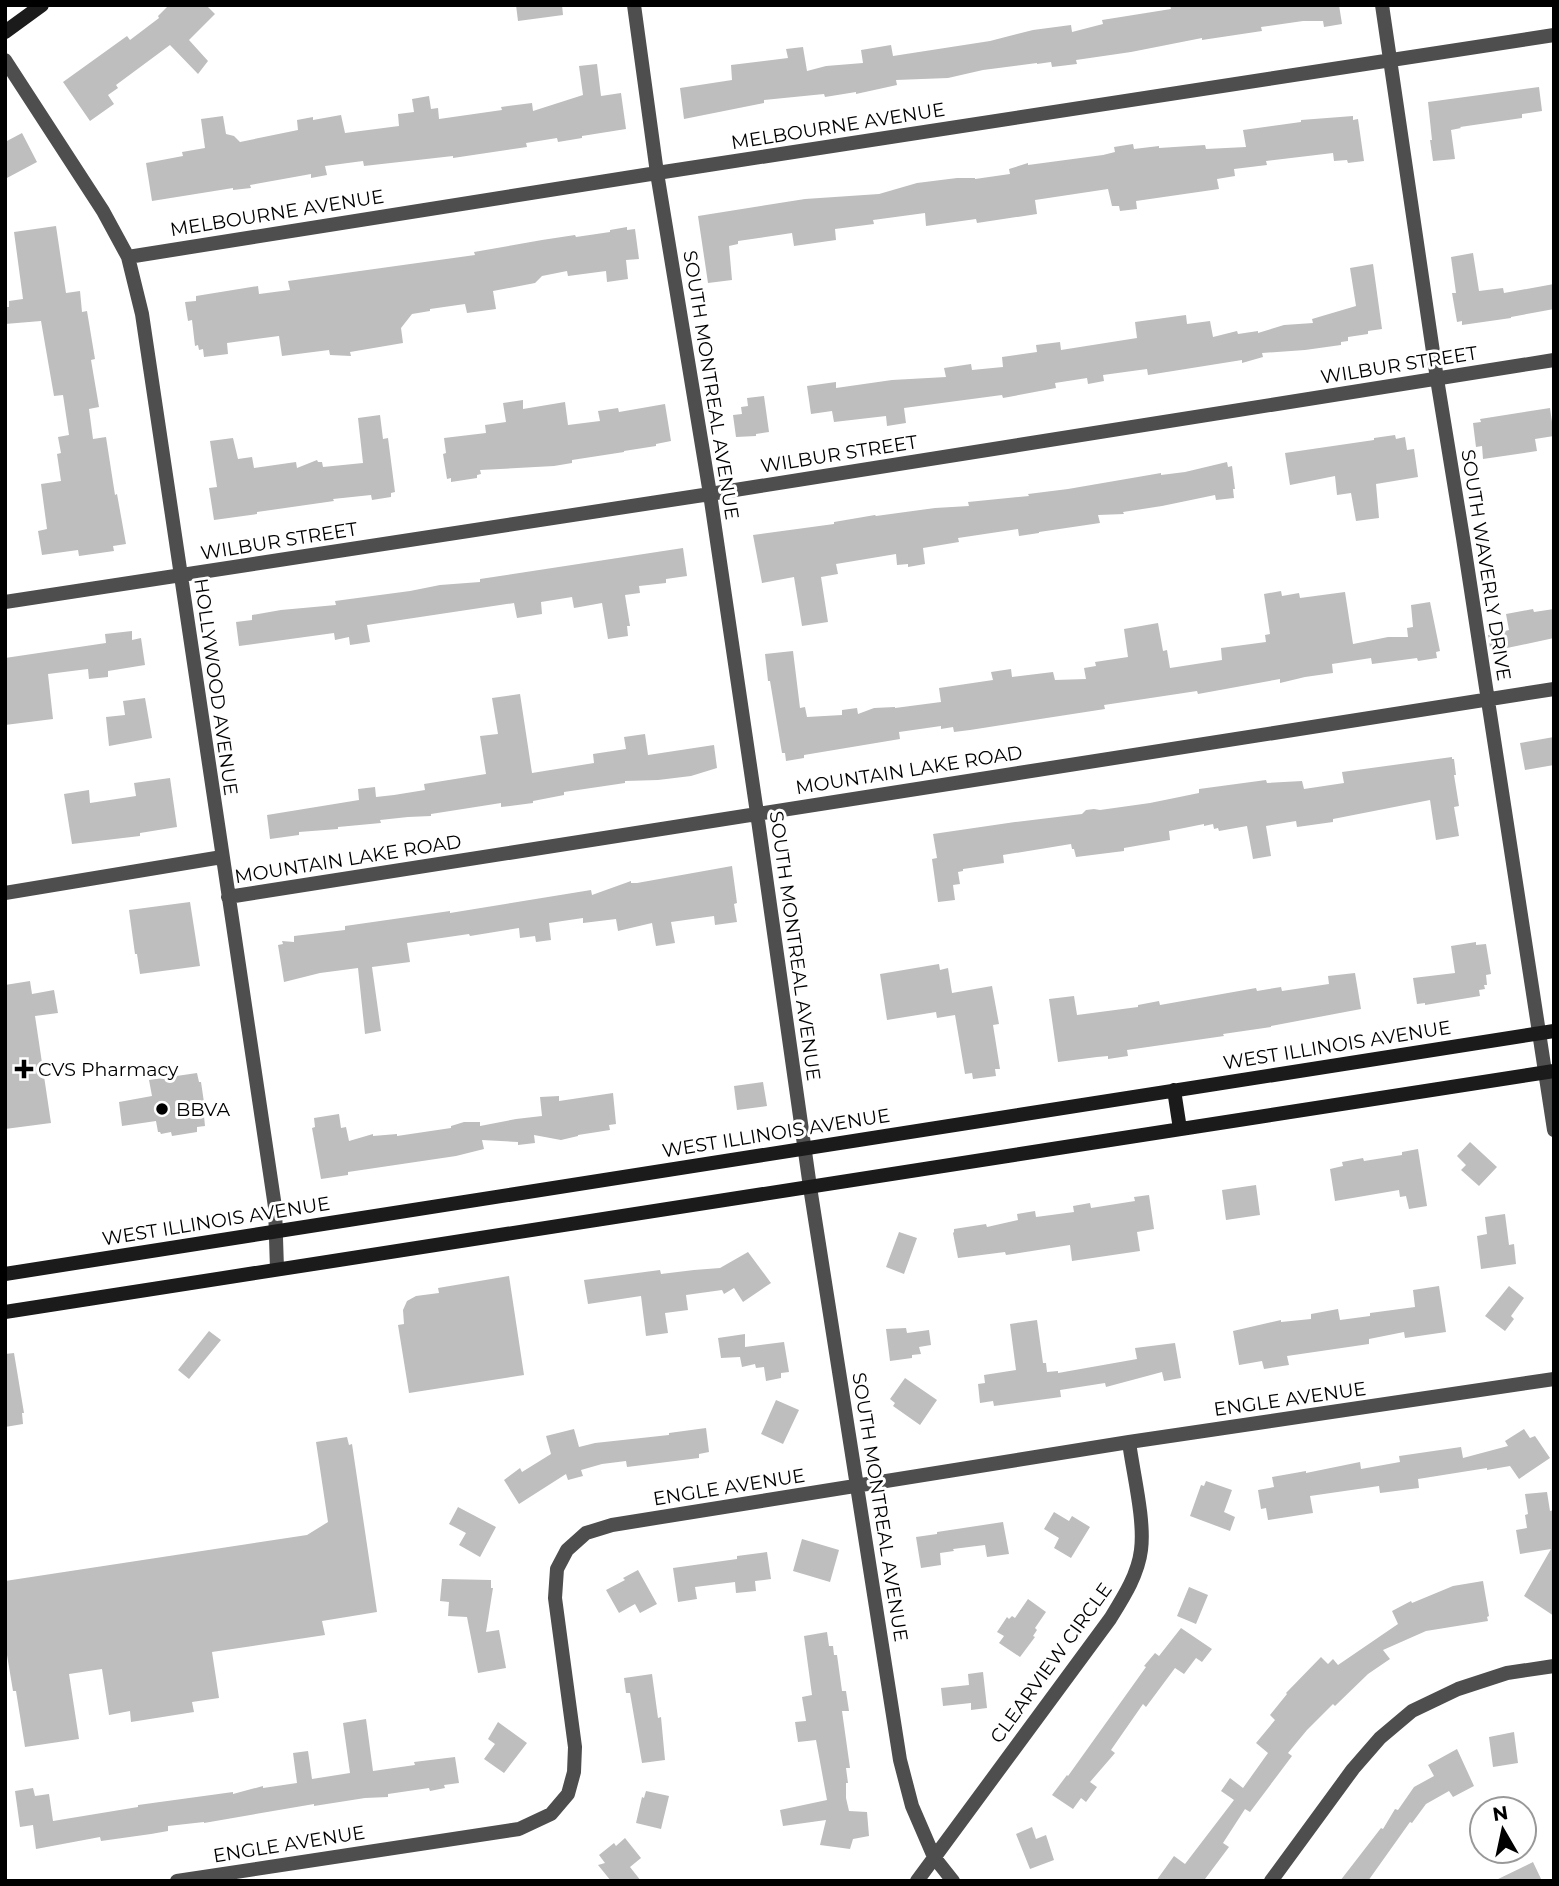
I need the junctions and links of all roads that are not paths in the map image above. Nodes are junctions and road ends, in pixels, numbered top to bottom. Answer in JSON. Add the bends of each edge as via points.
{"nodes":[{"id":1,"x":42,"y":5,"type":"edge"},
{"id":2,"x":634,"y":5,"type":"edge"},
{"id":3,"x":1382,"y":5,"type":"edge"},
{"id":4,"x":5,"y":32,"type":"edge"},
{"id":5,"x":1554,"y":35,"type":"edge"},
{"id":6,"x":5,"y":60,"type":"edge"},
{"id":7,"x":1390,"y":60,"type":"junction"},
{"id":8,"x":657,"y":173,"type":"junction"},
{"id":9,"x":128,"y":257,"type":"junction"},
{"id":10,"x":1554,"y":360,"type":"edge"},
{"id":11,"x":1437,"y":379,"type":"junction"},
{"id":12,"x":710,"y":494,"type":"junction"},
{"id":13,"x":180,"y":575,"type":"junction"},
{"id":14,"x":5,"y":602,"type":"edge"},
{"id":15,"x":1554,"y":689,"type":"edge"},
{"id":16,"x":1487,"y":700,"type":"junction"},
{"id":17,"x":757,"y":813,"type":"junction"},
{"id":18,"x":222,"y":857,"type":"junction"},
{"id":19,"x":5,"y":894,"type":"edge"},
{"id":20,"x":228,"y":897,"type":"junction"},
{"id":21,"x":1554,"y":1031,"type":"edge"},
{"id":22,"x":1539,"y":1033,"type":"junction"},
{"id":23,"x":1549,"y":1072,"type":"edge"},
{"id":24,"x":1174,"y":1090,"type":"junction"},
{"id":25,"x":1180,"y":1129,"type":"junction"},
{"id":26,"x":1554,"y":1130,"type":"edge"},
{"id":27,"x":804,"y":1148,"type":"junction"},
{"id":28,"x":810,"y":1187,"type":"junction"},
{"id":29,"x":276,"y":1231,"type":"junction"},
{"id":30,"x":276,"y":1269,"type":"junction"},
{"id":31,"x":5,"y":1274,"type":"edge"},
{"id":32,"x":5,"y":1312,"type":"edge"},
{"id":33,"x":1554,"y":1379,"type":"edge"},
{"id":34,"x":1129,"y":1443,"type":"junction"},
{"id":35,"x":857,"y":1486,"type":"junction"},
{"id":36,"x":1554,"y":1665,"type":"edge"},
{"id":37,"x":934,"y":1857,"type":"junction"},
{"id":38,"x":177,"y":1881,"type":"edge"},
{"id":39,"x":917,"y":1881,"type":"edge"},
{"id":40,"x":953,"y":1881,"type":"edge"},
{"id":41,"x":1271,"y":1881,"type":"edge"}],
"edges":[{"from":1,"to":4,"type":"main road"},
{"from":2,"to":8,"type":"street","name":"SOUTH MONTREAL AVENUE"},
{"from":3,"to":7,"type":"street","name":"SOUTH WAVERLY DRIVE"},
{"from":5,"to":7,"type":"street","name":"MELBOURNE AVENUE"},
{"from":6,"to":9,"type":"street","name":"HOLLYWOOD AVENUE"},
{"from":7,"to":8,"type":"street","name":"MELBOURNE AVENUE"},
{"from":7,"to":11,"type":"street","name":"SOUTH WAVERLY DRIVE"},
{"from":8,"to":9,"type":"street","name":"MELBOURNE AVENUE"},
{"from":8,"to":12,"type":"street","name":"SOUTH MONTREAL AVENUE"},
{"from":9,"to":13,"type":"street","name":"HOLLYWOOD AVENUE","via":[[142,314]]},
{"from":10,"to":11,"type":"street","name":"WILBUR STREET"},
{"from":11,"to":12,"type":"street","name":"WILBUR STREET"},
{"from":11,"to":16,"type":"street","name":"SOUTH WAVERLY DRIVE"},
{"from":12,"to":13,"type":"street","name":"WILBUR STREET"},
{"from":12,"to":17,"type":"street","name":"SOUTH MONTREAL AVENUE"},
{"from":13,"to":14,"type":"street","name":"WILBUR STREET"},
{"from":13,"to":18,"type":"street","name":"HOLLYWOOD AVENUE"},
{"from":15,"to":16,"type":"street","name":"MOUNTAIN LAKE ROAD"},
{"from":16,"to":17,"type":"street","name":"MOUNTAIN LAKE ROAD"},
{"from":16,"to":22,"type":"street","name":"SOUTH WAVERLY DRIVE"},
{"from":17,"to":20,"type":"street","name":"MOUNTAIN LAKE ROAD"},
{"from":17,"to":27,"type":"street","name":"SOUTH MONTREAL AVENUE"},
{"from":18,"to":19,"type":"street","name":"MOUNTAIN LAKE ROAD"},
{"from":18,"to":20,"type":"street","name":"HOLLYWOOD AVENUE"},
{"from":20,"to":29,"type":"street","name":"HOLLYWOOD AVENUE"},
{"from":21,"to":22,"type":"main road","name":"WEST ILLINOIS AVENUE"},
{"from":22,"to":23,"type":"street","name":"SOUTH WAVERLY DRIVE"},
{"from":22,"to":24,"type":"main road","name":"WEST ILLINOIS AVENUE"},
{"from":23,"to":25,"type":"main road"},
{"from":23,"to":26,"type":"street","name":"SOUTH WAVERLY DRIVE"},
{"from":24,"to":25,"type":"main road"},
{"from":24,"to":27,"type":"main road","name":"WEST ILLINOIS AVENUE"},
{"from":25,"to":28,"type":"main road"},
{"from":27,"to":28,"type":"street","name":"SOUTH MONTREAL AVENUE"},
{"from":27,"to":29,"type":"main road","name":"WEST ILLINOIS AVENUE"},
{"from":28,"to":30,"type":"main road"},
{"from":28,"to":35,"type":"street","name":"SOUTH MONTREAL AVENUE"},
{"from":29,"to":30,"type":"street","name":"HOLLYWOOD AVENUE"},
{"from":29,"to":31,"type":"main road","name":"WEST ILLINOIS AVENUE"},
{"from":30,"to":32,"type":"main road"},
{"from":33,"to":34,"type":"street","name":"ENGLE AVENUE"},
{"from":34,"to":35,"type":"street","name":"ENGLE AVENUE"},
{"from":34,"to":37,"type":"street","name":"CLEARVIEW CIRCLE","via":[[1141,1551],[1130,1586]]},
{"from":35,"to":37,"type":"street","name":"SOUTH MONTREAL AVENUE","via":[[900,1760],[912,1806]]},
{"from":35,"to":38,"type":"street","name":"ENGLE AVENUE","via":[[612,1525],[586,1533],[567,1550],[557,1569],[555,1598],[575,1747],[574,1772],[568,1794],[551,1814],[519,1829]]},
{"from":36,"to":41,"type":"street","via":[[1507,1673],[1412,1711],[1353,1769]]},
{"from":37,"to":39,"type":"street","name":"CLEARVIEW CIRCLE"},
{"from":37,"to":40,"type":"street","name":"SOUTH MONTREAL AVENUE"}]}
